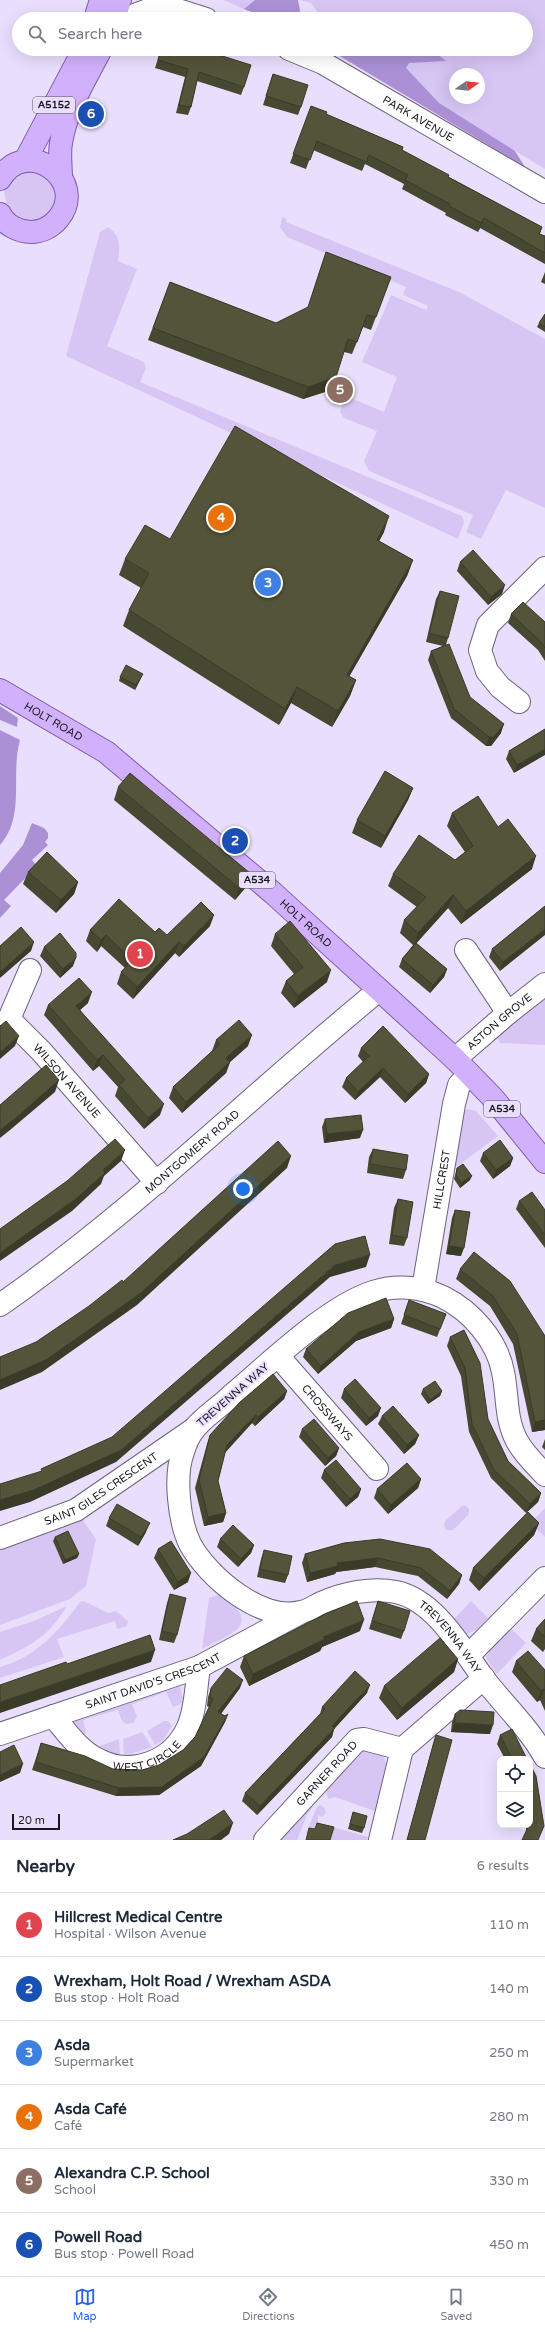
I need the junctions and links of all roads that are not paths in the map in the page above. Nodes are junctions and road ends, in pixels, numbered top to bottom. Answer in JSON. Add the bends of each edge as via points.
{"nodes":[{"id":1,"x":101,"y":0,"type":"edge"},
{"id":2,"x":120,"y":0,"type":"edge"},
{"id":3,"x":160,"y":3,"type":"edge"},
{"id":4,"x":97,"y":12,"type":"edge"},
{"id":5,"x":116,"y":12,"type":"edge"},
{"id":6,"x":141,"y":12,"type":"edge"},
{"id":7,"x":186,"y":12,"type":"edge"},
{"id":8,"x":80,"y":56,"type":"edge"},
{"id":9,"x":97,"y":56,"type":"edge"},
{"id":10,"x":306,"y":56,"type":"edge"},
{"id":11,"x":25,"y":161,"type":"junction"},
{"id":12,"x":61,"y":178,"type":"junction"},
{"id":13,"x":0,"y":179,"type":"edge"},
{"id":14,"x":545,"y":192,"type":"edge"},
{"id":15,"x":0,"y":214,"type":"edge"},
{"id":16,"x":10,"y":232,"type":"edge"},
{"id":17,"x":545,"y":568,"type":"edge"},
{"id":18,"x":0,"y":690,"type":"edge"},
{"id":19,"x":519,"y":702,"type":"dead end"},
{"id":20,"x":466,"y":950,"type":"dead end"},
{"id":21,"x":30,"y":970,"type":"dead end"},
{"id":22,"x":545,"y":984,"type":"edge"},
{"id":23,"x":379,"y":990,"type":"junction"},
{"id":24,"x":508,"y":1013,"type":"junction"},
{"id":25,"x":462,"y":1067,"type":"junction"},
{"id":26,"x":545,"y":1162,"type":"edge"},
{"id":27,"x":158,"y":1183,"type":"junction"},
{"id":28,"x":423,"y":1289,"type":"junction"},
{"id":29,"x":0,"y":1305,"type":"edge"},
{"id":30,"x":278,"y":1356,"type":"junction"},
{"id":31,"x":195,"y":1428,"type":"junction"},
{"id":32,"x":377,"y":1469,"type":"dead end"},
{"id":33,"x":545,"y":1475,"type":"edge"},
{"id":34,"x":0,"y":1538,"type":"edge"},
{"id":35,"x":545,"y":1578,"type":"edge"},
{"id":36,"x":300,"y":1613,"type":"junction"},
{"id":37,"x":469,"y":1655,"type":"junction"},
{"id":38,"x":199,"y":1667,"type":"junction"},
{"id":39,"x":484,"y":1678,"type":"junction"},
{"id":40,"x":53,"y":1716,"type":"junction"},
{"id":41,"x":0,"y":1734,"type":"edge"},
{"id":42,"x":402,"y":1749,"type":"junction"},
{"id":43,"x":545,"y":1757,"type":"edge"},
{"id":44,"x":265,"y":1840,"type":"edge"},
{"id":45,"x":380,"y":1840,"type":"edge"}],
"edges":[{"from":1,"to":4,"type":"main road"},
{"from":2,"to":5,"type":"main road"},
{"from":3,"to":6,"type":"street"},
{"from":3,"to":7,"type":"street"},
{"from":8,"to":11,"type":"main road","number":"A5152"},
{"from":9,"to":12,"type":"main road","number":"A5152","via":[[75,98],[63,135]]},
{"from":10,"to":14,"type":"street","name":"PARK AVENUE","via":[[324,63]]},
{"from":11,"to":12,"type":"main road","via":[[45,164]]},
{"from":11,"to":13,"type":"main road","via":[[7,170]]},
{"from":12,"to":16,"type":"main road","via":[[66,197],[61,215],[47,228],[38,231]]},
{"from":15,"to":16,"type":"main road","via":[[10,225]]},
{"from":17,"to":19,"type":"street","via":[[488,625],[480,650],[486,671],[500,687]]},
{"from":18,"to":23,"type":"main road","name":"HOLT ROAD","number":"A534","via":[[106,752],[273,893]]},
{"from":20,"to":24,"type":"street"},
{"from":21,"to":27,"type":"street","name":"WILSON AVENUE","via":[[9,1019],[41,1051]]},
{"from":22,"to":24,"type":"street","name":"ASTON GROVE"},
{"from":23,"to":25,"type":"main road","name":"HOLT ROAD","number":"A534"},
{"from":23,"to":27,"type":"street","name":"MONTGOMERY ROAD","via":[[325,1034]]},
{"from":24,"to":25,"type":"street","name":"ASTON GROVE"},
{"from":25,"to":26,"type":"main road","name":"HOLT ROAD","number":"A534","via":[[493,1098]]},
{"from":25,"to":28,"type":"street","name":"HILLCREST"},
{"from":27,"to":29,"type":"street","name":"MONTGOMERY ROAD"},
{"from":28,"to":30,"type":"street","name":"TREVENNA WAY","via":[[401,1287],[376,1290],[358,1298],[341,1307]]},
{"from":28,"to":33,"type":"street","name":"TREVENNA WAY","via":[[446,1299],[466,1312],[495,1348],[503,1370],[508,1419],[516,1440],[529,1459]]},
{"from":30,"to":31,"type":"street","name":"TREVENNA WAY"},
{"from":30,"to":32,"type":"street","name":"CROSSWAYS"},
{"from":31,"to":34,"type":"street","name":"SAINT GILES CRESCENT","via":[[76,1510]]},
{"from":31,"to":36,"type":"street","name":"TREVENNA WAY","via":[[182,1454],[179,1502],[191,1545],[217,1577],[236,1594],[273,1611]]},
{"from":35,"to":37,"type":"street"},
{"from":36,"to":37,"type":"street","name":"TREVENNA WAY","via":[[346,1594],[379,1590],[397,1592],[427,1607]]},
{"from":36,"to":38,"type":"street","name":"SAINT DAVID'S CRESCENT"},
{"from":37,"to":39,"type":"street","name":"TREVENNA WAY"},
{"from":38,"to":40,"type":"street","name":"SAINT DAVID'S CRESCENT"},
{"from":38,"to":40,"type":"street","name":"WEST CIRCLE","via":[[189,1725],[182,1739],[165,1755],[145,1765],[120,1767],[99,1760],[80,1746]]},
{"from":39,"to":42,"type":"street"},
{"from":39,"to":43,"type":"street","name":"TREVENNA WAY","via":[[537,1743]]},
{"from":40,"to":41,"type":"street","name":"SAINT DAVID'S CRESCENT"},
{"from":42,"to":44,"type":"street","name":"GARNER ROAD","via":[[364,1739],[357,1740]]},
{"from":42,"to":45,"type":"street"}]}
